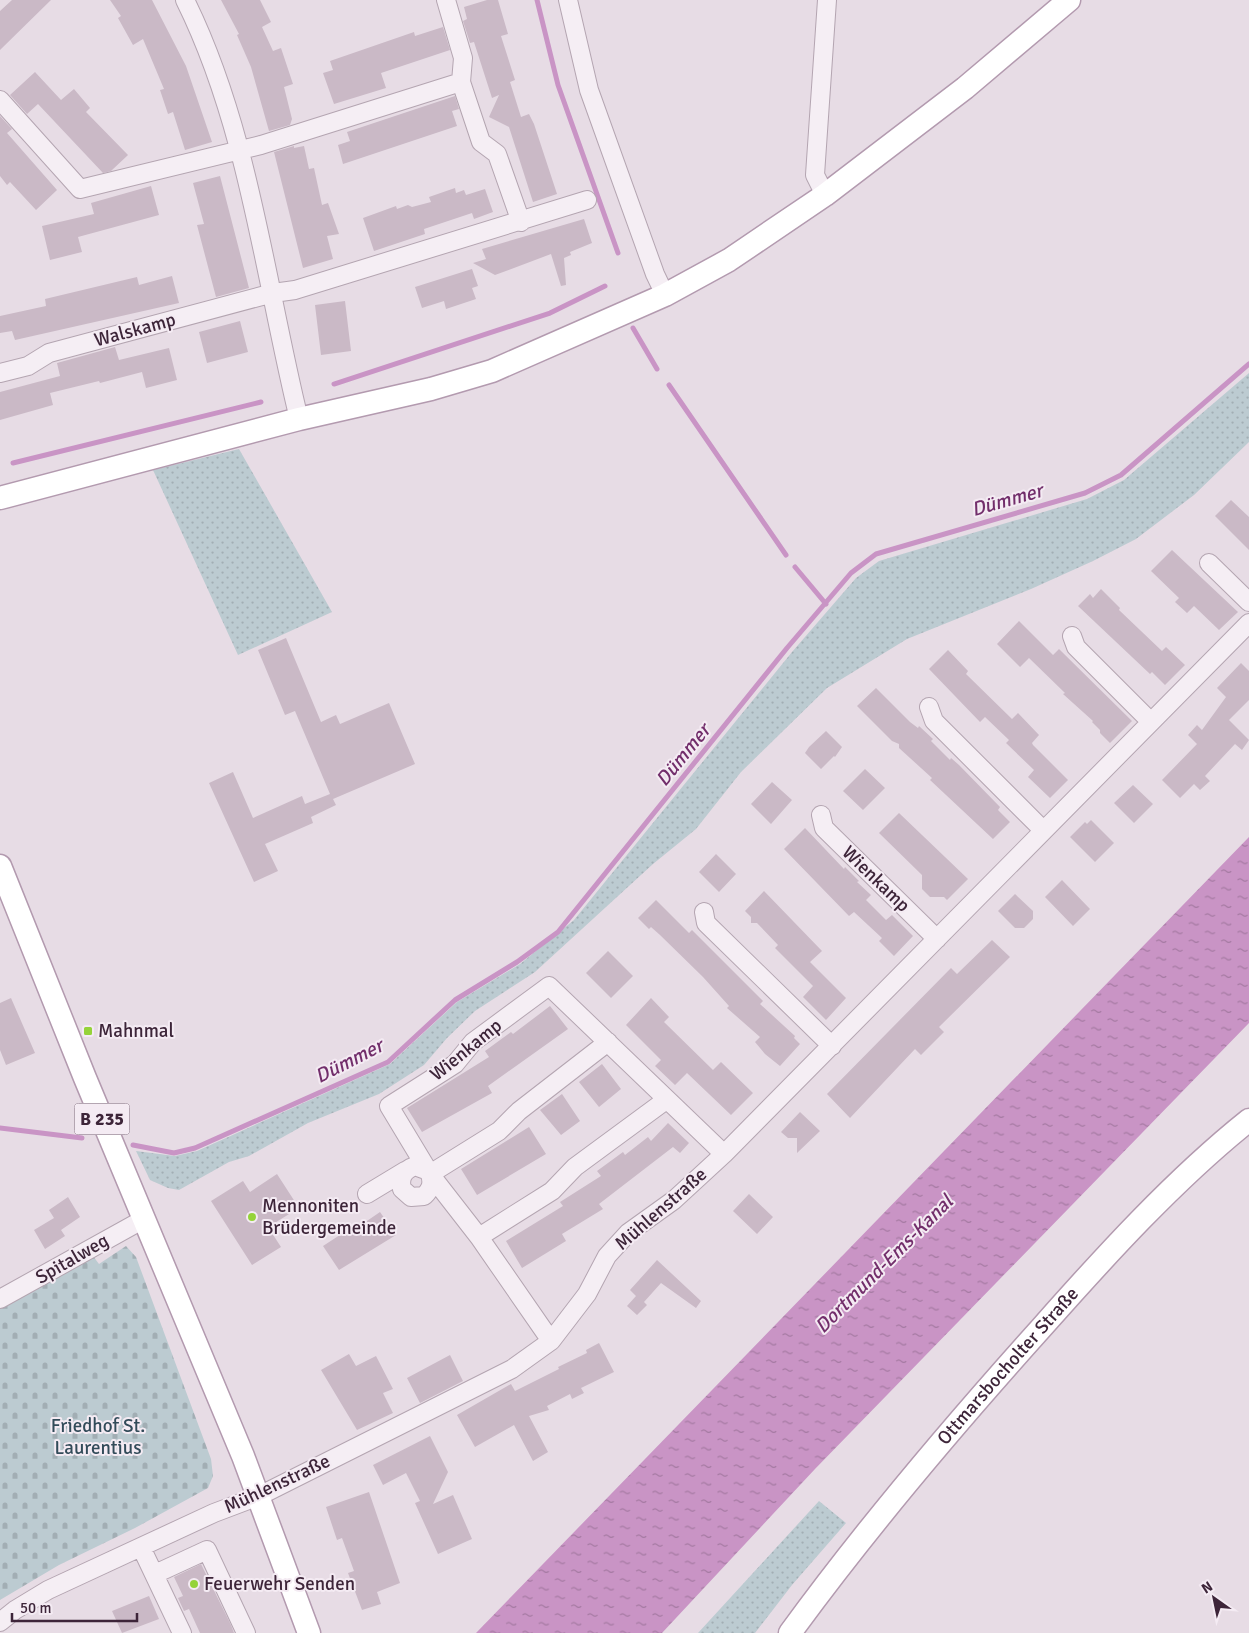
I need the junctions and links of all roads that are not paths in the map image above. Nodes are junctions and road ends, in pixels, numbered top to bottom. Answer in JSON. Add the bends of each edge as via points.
{"nodes":[{"id":1,"x":187,"y":0,"type":"edge"},
{"id":2,"x":446,"y":0,"type":"edge"},
{"id":3,"x":568,"y":0,"type":"edge"},
{"id":4,"x":827,"y":0,"type":"edge"},
{"id":5,"x":1069,"y":0,"type":"edge"},
{"id":6,"x":461,"y":82,"type":"junction"},
{"id":7,"x":0,"y":100,"type":"edge"},
{"id":8,"x":240,"y":150,"type":"junction"},
{"id":9,"x":825,"y":195,"type":"junction"},
{"id":10,"x":587,"y":200,"type":"dead end"},
{"id":11,"x":520,"y":222,"type":"junction"},
{"id":12,"x":273,"y":292,"type":"junction"},
{"id":13,"x":665,"y":295,"type":"junction"},
{"id":14,"x":0,"y":373,"type":"edge"},
{"id":15,"x":300,"y":419,"type":"junction"},
{"id":16,"x":0,"y":498,"type":"edge"},
{"id":17,"x":1209,"y":562,"type":"dead end"},
{"id":18,"x":1249,"y":602,"type":"edge"},
{"id":19,"x":1249,"y":623,"type":"edge"},
{"id":20,"x":1072,"y":636,"type":"dead end"},
{"id":21,"x":929,"y":707,"type":"dead end"},
{"id":22,"x":1151,"y":722,"type":"junction"},
{"id":23,"x":820,"y":815,"type":"dead end"},
{"id":24,"x":1043,"y":830,"type":"junction"},
{"id":25,"x":0,"y":866,"type":"edge"},
{"id":26,"x":704,"y":912,"type":"dead end"},
{"id":27,"x":937,"y":939,"type":"junction"},
{"id":28,"x":608,"y":1042,"type":"junction"},
{"id":29,"x":832,"y":1046,"type":"junction"},
{"id":30,"x":666,"y":1100,"type":"junction"},
{"id":31,"x":1249,"y":1120,"type":"edge"},
{"id":32,"x":724,"y":1154,"type":"junction"},
{"id":33,"x":405,"y":1171,"type":"junction"},
{"id":34,"x":430,"y":1174,"type":"junction"},
{"id":35,"x":367,"y":1194,"type":"dead end"},
{"id":36,"x":144,"y":1218,"type":"junction"},
{"id":37,"x":479,"y":1237,"type":"junction"},
{"id":38,"x":0,"y":1300,"type":"edge"},
{"id":39,"x":551,"y":1340,"type":"junction"},
{"id":40,"x":259,"y":1496,"type":"junction"},
{"id":41,"x":141,"y":1546,"type":"junction"},
{"id":42,"x":155,"y":1574,"type":"junction"},
{"id":43,"x":0,"y":1622,"type":"edge"},
{"id":44,"x":182,"y":1633,"type":"edge"},
{"id":45,"x":246,"y":1633,"type":"edge"},
{"id":46,"x":309,"y":1633,"type":"edge"},
{"id":47,"x":790,"y":1633,"type":"edge"}],
"edges":[{"from":1,"to":8,"type":"street"},
{"from":2,"to":6,"type":"street","via":[[463,58]]},
{"from":3,"to":13,"type":"street","via":[[589,90]]},
{"from":4,"to":9,"type":"street","via":[[814,175]]},
{"from":5,"to":9,"type":"main road","via":[[965,88]]},
{"from":6,"to":8,"type":"street"},
{"from":6,"to":11,"type":"street","via":[[481,142],[497,154]]},
{"from":7,"to":8,"type":"street","via":[[80,189]]},
{"from":8,"to":12,"type":"street"},
{"from":9,"to":13,"type":"main road","via":[[729,260]]},
{"from":10,"to":11,"type":"street","name":"Walskamp"},
{"from":11,"to":12,"type":"street","name":"Walskamp","via":[[295,290]]},
{"from":12,"to":14,"type":"street","name":"Walskamp","via":[[49,353],[28,366]]},
{"from":12,"to":15,"type":"street"},
{"from":13,"to":15,"type":"main road","via":[[492,371],[431,389]]},
{"from":15,"to":16,"type":"main road"},
{"from":17,"to":18,"type":"street"},
{"from":19,"to":22,"type":"street"},
{"from":20,"to":22,"type":"street","via":[[1076,647]]},
{"from":21,"to":24,"type":"street","via":[[934,721]]},
{"from":22,"to":24,"type":"street"},
{"from":23,"to":27,"type":"street","name":"Wienkamp","via":[[824,828]]},
{"from":24,"to":27,"type":"street"},
{"from":25,"to":36,"type":"main road","number":"B 235"},
{"from":26,"to":29,"type":"street","via":[[706,923]]},
{"from":27,"to":29,"type":"street"},
{"from":28,"to":30,"type":"street","name":"Wienkamp"},
{"from":28,"to":34,"type":"street","via":[[518,1111],[499,1131]]},
{"from":28,"to":34,"type":"street","name":"Wienkamp","via":[[549,986],[472,1042],[455,1064],[389,1106]]},
{"from":29,"to":32,"type":"street"},
{"from":30,"to":32,"type":"street","name":"Wienkamp"},
{"from":30,"to":37,"type":"street","via":[[575,1167],[552,1191]]},
{"from":31,"to":47,"type":"main road","name":"Ottmarsbocholter Straße","via":[[1183,1179],[1086,1277],[899,1492]]},
{"from":32,"to":39,"type":"street","name":"Mühlenstraße","via":[[607,1256],[586,1294]]},
{"from":33,"to":34,"type":"street","via":[[415,1166]]},
{"from":33,"to":34,"type":"street","via":[[402,1189],[411,1197],[424,1196],[428,1192]]},
{"from":33,"to":35,"type":"street"},
{"from":34,"to":37,"type":"street"},
{"from":36,"to":38,"type":"street","name":"Spitalweg"},
{"from":36,"to":40,"type":"main road","number":"B 235"},
{"from":37,"to":39,"type":"street"},
{"from":39,"to":40,"type":"street","name":"Mühlenstraße","via":[[512,1369]]},
{"from":40,"to":41,"type":"street","name":"Mühlenstraße"},
{"from":40,"to":46,"type":"main road","number":"B 235"},
{"from":41,"to":42,"type":"street"},
{"from":41,"to":43,"type":"street","name":"Mühlenstraße","via":[[31,1599]]},
{"from":42,"to":44,"type":"street"},
{"from":42,"to":45,"type":"street","via":[[207,1550]]}]}
